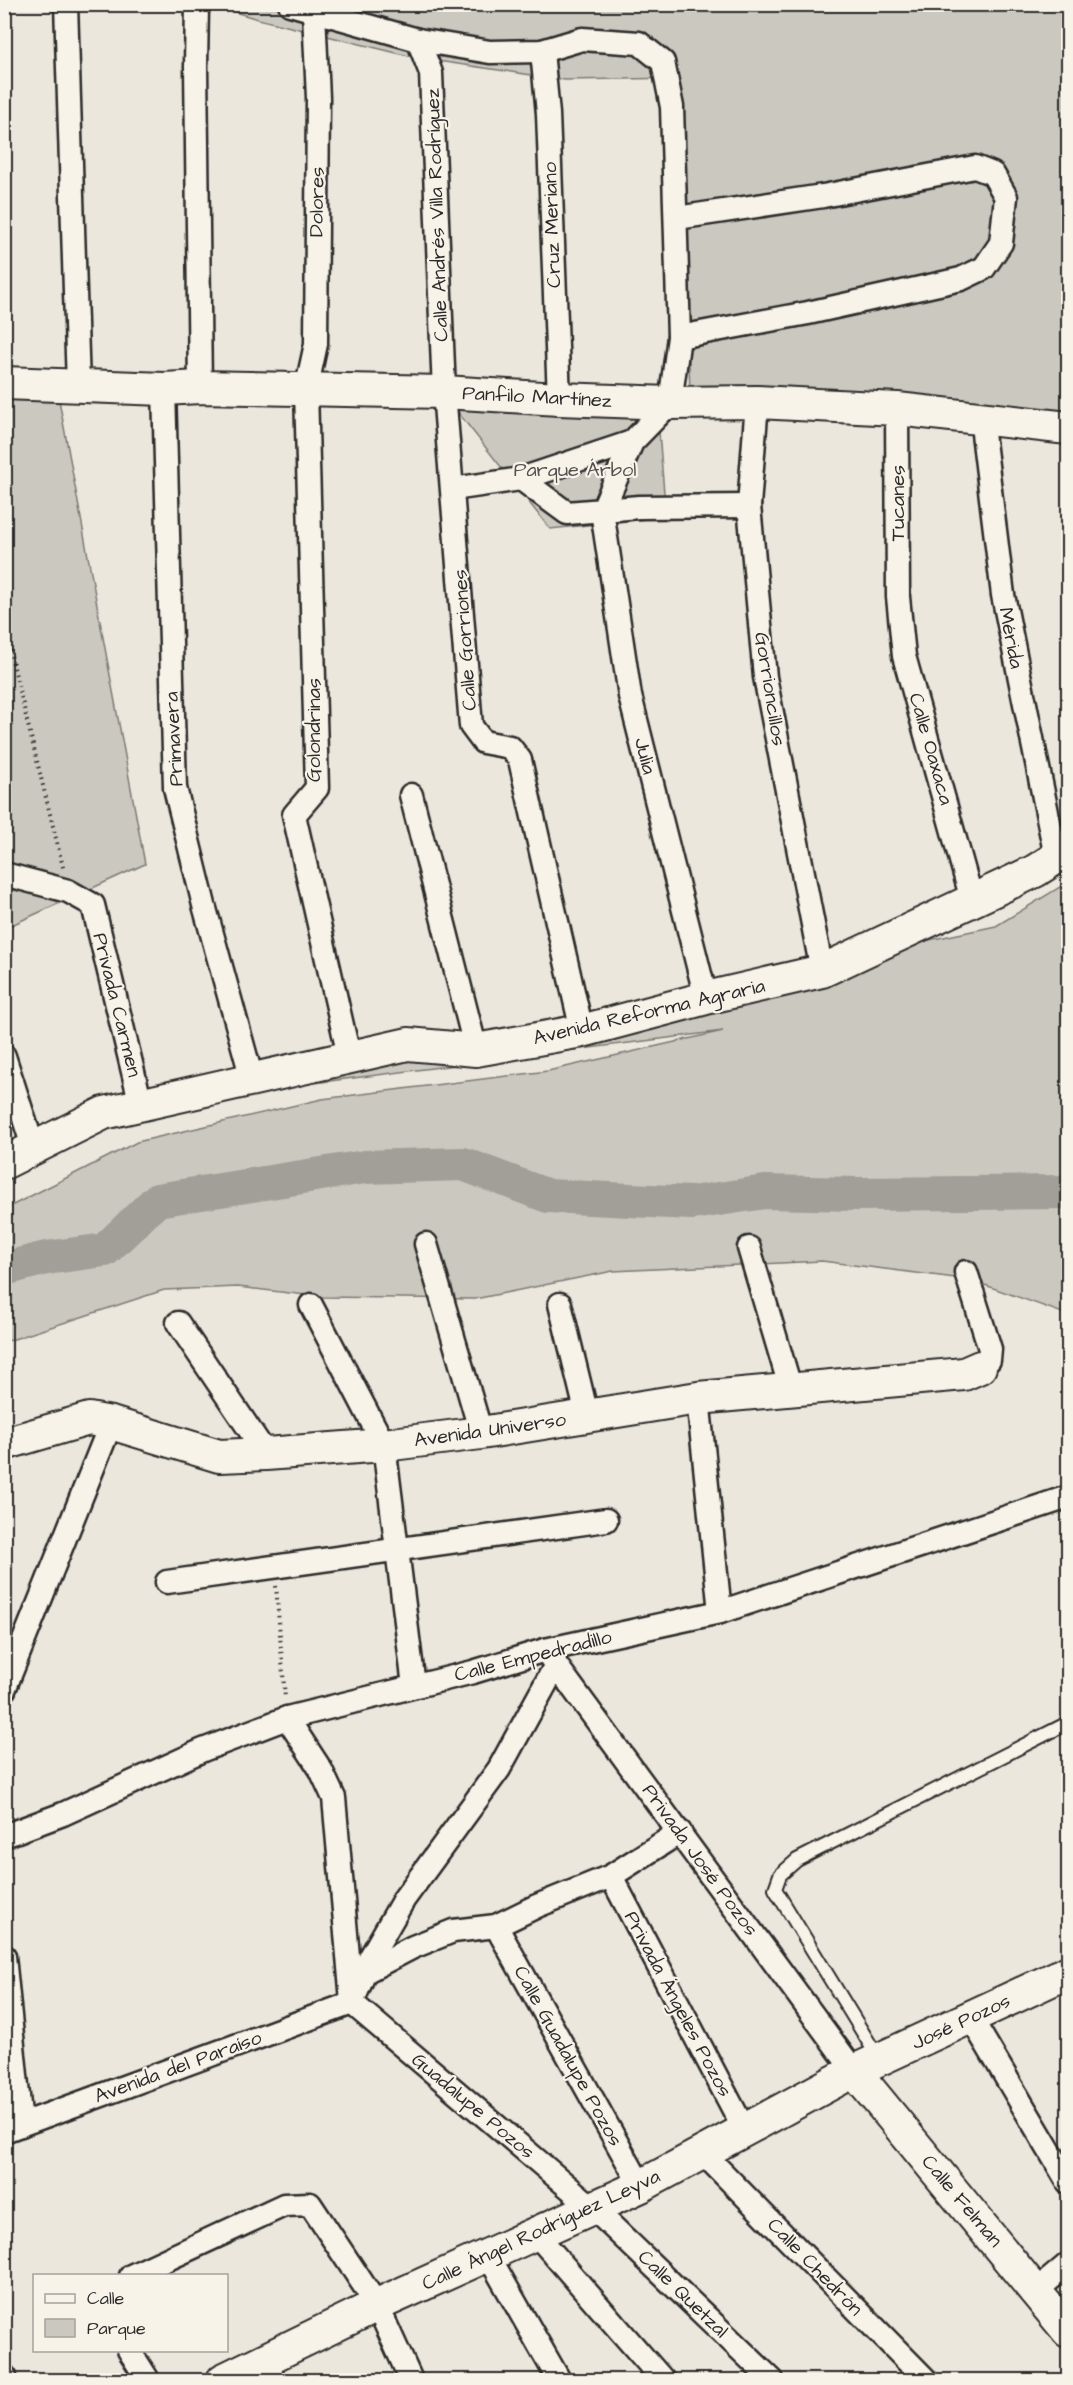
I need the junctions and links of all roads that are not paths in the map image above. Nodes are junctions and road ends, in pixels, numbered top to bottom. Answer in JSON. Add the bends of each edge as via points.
{"nodes":[{"id":1,"x":66,"y":4,"type":"edge"},
{"id":2,"x":197,"y":4,"type":"edge"},
{"id":3,"x":290,"y":4,"type":"edge"},
{"id":4,"x":314,"y":12,"type":"junction"},
{"id":5,"x":418,"y":40,"type":"junction"},
{"id":6,"x":542,"y":51,"type":"junction"},
{"id":7,"x":677,"y":218,"type":"junction"},
{"id":8,"x":679,"y":337,"type":"junction"},
{"id":9,"x":4,"y":383,"type":"edge"},
{"id":10,"x":78,"y":387,"type":"junction"},
{"id":11,"x":200,"y":387,"type":"junction"},
{"id":12,"x":164,"y":389,"type":"junction"},
{"id":13,"x":306,"y":390,"type":"junction"},
{"id":14,"x":444,"y":392,"type":"junction"},
{"id":15,"x":560,"y":399,"type":"junction"},
{"id":16,"x":757,"y":402,"type":"junction"},
{"id":17,"x":670,"y":403,"type":"junction"},
{"id":18,"x":897,"y":409,"type":"junction"},
{"id":19,"x":981,"y":417,"type":"junction"},
{"id":20,"x":1068,"y":427,"type":"edge"},
{"id":21,"x":633,"y":442,"type":"junction"},
{"id":22,"x":521,"y":479,"type":"junction"},
{"id":23,"x":453,"y":489,"type":"junction"},
{"id":24,"x":749,"y":506,"type":"junction"},
{"id":25,"x":602,"y":511,"type":"junction"},
{"id":26,"x":898,"y":597,"type":"joint"},
{"id":27,"x":411,"y":795,"type":"dead end"},
{"id":28,"x":1062,"y":853,"type":"edge"},
{"id":29,"x":4,"y":874,"type":"edge"},
{"id":30,"x":972,"y":900,"type":"junction"},
{"id":31,"x":822,"y":971,"type":"junction"},
{"id":32,"x":706,"y":998,"type":"junction"},
{"id":33,"x":582,"y":1031,"type":"junction"},
{"id":34,"x":476,"y":1050,"type":"junction"},
{"id":35,"x":4,"y":1056,"type":"edge"},
{"id":36,"x":349,"y":1056,"type":"junction"},
{"id":37,"x":252,"y":1079,"type":"junction"},
{"id":38,"x":141,"y":1105,"type":"junction"},
{"id":39,"x":33,"y":1147,"type":"junction"},
{"id":40,"x":4,"y":1163,"type":"edge"},
{"id":41,"x":426,"y":1244,"type":"dead end"},
{"id":42,"x":749,"y":1248,"type":"dead end"},
{"id":43,"x":966,"y":1272,"type":"dead end"},
{"id":44,"x":560,"y":1304,"type":"dead end"},
{"id":45,"x":311,"y":1305,"type":"dead end"},
{"id":46,"x":178,"y":1323,"type":"dead end"},
{"id":47,"x":980,"y":1367,"type":"joint"},
{"id":48,"x":791,"y":1390,"type":"junction"},
{"id":49,"x":698,"y":1398,"type":"junction"},
{"id":50,"x":587,"y":1415,"type":"junction"},
{"id":51,"x":111,"y":1423,"type":"junction"},
{"id":52,"x":481,"y":1432,"type":"junction"},
{"id":53,"x":4,"y":1444,"type":"edge"},
{"id":54,"x":384,"y":1445,"type":"junction"},
{"id":55,"x":266,"y":1454,"type":"junction"},
{"id":56,"x":1068,"y":1497,"type":"edge"},
{"id":57,"x":606,"y":1520,"type":"dead end"},
{"id":58,"x":395,"y":1550,"type":"junction"},
{"id":59,"x":167,"y":1582,"type":"dead end"},
{"id":60,"x":720,"y":1612,"type":"junction"},
{"id":61,"x":551,"y":1658,"type":"junction"},
{"id":62,"x":414,"y":1686,"type":"junction"},
{"id":63,"x":4,"y":1690,"type":"edge"},
{"id":64,"x":287,"y":1718,"type":"junction"},
{"id":65,"x":1068,"y":1723,"type":"edge"},
{"id":66,"x":680,"y":1832,"type":"junction"},
{"id":67,"x":4,"y":1836,"type":"edge"},
{"id":68,"x":611,"y":1876,"type":"junction"},
{"id":69,"x":496,"y":1926,"type":"junction"},
{"id":70,"x":4,"y":1956,"type":"edge"},
{"id":71,"x":365,"y":1972,"type":"junction"},
{"id":72,"x":1068,"y":1972,"type":"edge"},
{"id":73,"x":352,"y":2003,"type":"junction"},
{"id":74,"x":971,"y":2018,"type":"junction"},
{"id":75,"x":867,"y":2065,"type":"junction"},
{"id":76,"x":13,"y":2128,"type":"edge"},
{"id":77,"x":745,"y":2131,"type":"junction"},
{"id":78,"x":703,"y":2153,"type":"junction"},
{"id":79,"x":1068,"y":2182,"type":"edge"},
{"id":80,"x":641,"y":2186,"type":"junction"},
{"id":81,"x":594,"y":2208,"type":"junction"},
{"id":82,"x":536,"y":2234,"type":"junction"},
{"id":83,"x":488,"y":2254,"type":"junction"},
{"id":84,"x":1068,"y":2264,"type":"edge"},
{"id":85,"x":135,"y":2274,"type":"edge"},
{"id":86,"x":1036,"y":2291,"type":"junction"},
{"id":87,"x":377,"y":2305,"type":"junction"},
{"id":88,"x":1068,"y":2331,"type":"edge"},
{"id":89,"x":130,"y":2352,"type":"edge"},
{"id":90,"x":269,"y":2370,"type":"edge"},
{"id":91,"x":148,"y":2380,"type":"edge"},
{"id":92,"x":224,"y":2380,"type":"edge"},
{"id":93,"x":411,"y":2380,"type":"edge"},
{"id":94,"x":559,"y":2380,"type":"edge"},
{"id":95,"x":663,"y":2380,"type":"edge"},
{"id":96,"x":772,"y":2380,"type":"edge"},
{"id":97,"x":926,"y":2380,"type":"edge"}],
"edges":[{"from":1,"to":10,"type":"street"},
{"from":2,"to":11,"type":"street"},
{"from":3,"to":4,"type":"street"},
{"from":4,"to":5,"type":"street"},
{"from":4,"to":13,"type":"street","name":"Dolores","via":[[318,98],[316,344]]},
{"from":5,"to":6,"type":"street","via":[[490,52]]},
{"from":5,"to":14,"type":"street","name":"Calle Andrés Villa Rodríguez","via":[[431,73]]},
{"from":6,"to":7,"type":"street","via":[[582,39],[639,43],[663,62],[672,106]]},
{"from":6,"to":15,"type":"street","name":"Cruz Meriano"},
{"from":7,"to":8,"type":"street"},
{"from":7,"to":8,"type":"street","via":[[975,167],[993,174],[1006,197],[1001,243],[984,268],[961,279],[808,314]]},
{"from":8,"to":17,"type":"street"},
{"from":9,"to":10,"type":"street","name":"Panfilo Martínez"},
{"from":10,"to":12,"type":"street","name":"Panfilo Martínez"},
{"from":11,"to":12,"type":"street","name":"Panfilo Martínez"},
{"from":11,"to":13,"type":"street","name":"Panfilo Martínez"},
{"from":12,"to":37,"type":"street","name":"Primavera","via":[[175,788]]},
{"from":13,"to":14,"type":"street","name":"Panfilo Martínez"},
{"from":13,"to":36,"type":"street","name":"Golondrinas","via":[[317,788],[294,815]]},
{"from":14,"to":15,"type":"street","name":"Panfilo Martínez"},
{"from":14,"to":23,"type":"street","name":"Calle Gorriones"},
{"from":15,"to":17,"type":"street","name":"Panfilo Martínez"},
{"from":16,"to":17,"type":"street","name":"Panfilo Martínez"},
{"from":16,"to":18,"type":"street","name":"Panfilo Martínez"},
{"from":16,"to":24,"type":"street","name":"Gorrioncillos"},
{"from":17,"to":21,"type":"street"},
{"from":18,"to":19,"type":"street","name":"Panfilo Martínez"},
{"from":18,"to":26,"type":"street","name":"Tucanes"},
{"from":19,"to":20,"type":"street","name":"Panfilo Martínez"},
{"from":19,"to":28,"type":"street","name":"Mérida","via":[[1003,595]]},
{"from":21,"to":22,"type":"street"},
{"from":21,"to":25,"type":"street"},
{"from":22,"to":23,"type":"street"},
{"from":22,"to":25,"type":"street","via":[[567,513]]},
{"from":23,"to":33,"type":"street","name":"Calle Gorriones","via":[[471,726],[483,742],[510,747],[520,760]]},
{"from":24,"to":25,"type":"street"},
{"from":24,"to":31,"type":"street","name":"Gorrioncillos","via":[[765,677]]},
{"from":25,"to":32,"type":"street","name":"Julia","via":[[630,696]]},
{"from":26,"to":30,"type":"street","name":"Calle Oaxaca","via":[[904,656]]},
{"from":27,"to":34,"type":"street"},
{"from":28,"to":30,"type":"street","name":"Avenida Reforma Agraria","via":[[1035,871]]},
{"from":29,"to":38,"type":"street","name":"Privada Carmen","via":[[68,891],[93,905]]},
{"from":30,"to":31,"type":"street","name":"Avenida Reforma Agraria"},
{"from":31,"to":32,"type":"street","name":"Avenida Reforma Agraria"},
{"from":32,"to":33,"type":"street","name":"Avenida Reforma Agraria"},
{"from":33,"to":34,"type":"street","name":"Avenida Reforma Agraria"},
{"from":34,"to":36,"type":"street","name":"Avenida Reforma Agraria","via":[[408,1044]]},
{"from":35,"to":39,"type":"street"},
{"from":36,"to":37,"type":"street","name":"Avenida Reforma Agraria"},
{"from":37,"to":38,"type":"street","name":"Avenida Reforma Agraria"},
{"from":38,"to":39,"type":"street","name":"Avenida Reforma Agraria","via":[[104,1113]]},
{"from":39,"to":40,"type":"street","name":"Avenida Reforma Agraria"},
{"from":41,"to":52,"type":"street"},
{"from":42,"to":48,"type":"street"},
{"from":43,"to":47,"type":"street","via":[[990,1349],[989,1360]]},
{"from":44,"to":50,"type":"street"},
{"from":45,"to":54,"type":"street"},
{"from":46,"to":55,"type":"street"},
{"from":47,"to":48,"type":"street","name":"Avenida Universo","via":[[964,1374]]},
{"from":48,"to":49,"type":"street","name":"Avenida Universo"},
{"from":49,"to":50,"type":"street","name":"Avenida Universo"},
{"from":49,"to":60,"type":"street"},
{"from":50,"to":52,"type":"street","name":"Avenida Universo"},
{"from":51,"to":53,"type":"street","name":"Avenida Universo","via":[[89,1419]]},
{"from":51,"to":55,"type":"street","name":"Avenida Universo","via":[[219,1456]]},
{"from":51,"to":63,"type":"street"},
{"from":52,"to":54,"type":"street","name":"Avenida Universo"},
{"from":54,"to":55,"type":"street","name":"Avenida Universo"},
{"from":54,"to":58,"type":"street"},
{"from":56,"to":60,"type":"street","name":"Calle Empedradillo"},
{"from":57,"to":58,"type":"street"},
{"from":58,"to":59,"type":"street"},
{"from":58,"to":62,"type":"street"},
{"from":60,"to":61,"type":"street","name":"Calle Empedradillo"},
{"from":61,"to":62,"type":"street","name":"Calle Empedradillo"},
{"from":61,"to":66,"type":"street","name":"Privada José Pozos"},
{"from":61,"to":71,"type":"street","via":[[499,1769],[404,1899]]},
{"from":62,"to":64,"type":"street","name":"Calle Empedradillo"},
{"from":64,"to":67,"type":"street","name":"Calle Empedradillo"},
{"from":64,"to":73,"type":"street","via":[[334,1798]]},
{"from":65,"to":75,"type":"lane","via":[[797,1860],[780,1875],[775,1889]]},
{"from":66,"to":68,"type":"street"},
{"from":66,"to":75,"type":"street","name":"Privada José Pozos"},
{"from":68,"to":69,"type":"street"},
{"from":68,"to":77,"type":"street","name":"Privada Ángeles Pozos"},
{"from":69,"to":71,"type":"street","via":[[453,1931]]},
{"from":69,"to":80,"type":"street","name":"Calle Guadalupe Pozos"},
{"from":70,"to":76,"type":"street"},
{"from":71,"to":73,"type":"street"},
{"from":72,"to":74,"type":"street","name":"José Pozos"},
{"from":73,"to":76,"type":"street","name":"Avenida del Paraíso"},
{"from":73,"to":81,"type":"street","name":"Guadalupe Pozos"},
{"from":74,"to":75,"type":"street","name":"José Pozos"},
{"from":74,"to":79,"type":"street"},
{"from":75,"to":77,"type":"street","name":"Calle Ángel Rodríguez Leyva"},
{"from":75,"to":86,"type":"street","name":"Calle Felman"},
{"from":77,"to":78,"type":"street","name":"Calle Ángel Rodríguez Leyva"},
{"from":78,"to":80,"type":"street","name":"Calle Ángel Rodríguez Leyva"},
{"from":78,"to":97,"type":"street","name":"Calle Chedrón"},
{"from":80,"to":81,"type":"street","name":"Calle Ángel Rodríguez Leyva"},
{"from":81,"to":82,"type":"street","name":"Calle Ángel Rodríguez Leyva"},
{"from":81,"to":96,"type":"street","name":"Calle Quetzal"},
{"from":82,"to":83,"type":"street","name":"Calle Ángel Rodríguez Leyva"},
{"from":82,"to":95,"type":"street"},
{"from":83,"to":87,"type":"street","name":"Calle Ángel Rodríguez Leyva"},
{"from":83,"to":94,"type":"street"},
{"from":84,"to":86,"type":"street"},
{"from":85,"to":87,"type":"street","via":[[284,2205],[310,2204]]},
{"from":86,"to":88,"type":"street","name":"Calle Felman"},
{"from":87,"to":90,"type":"street","name":"Calle Ángel Rodríguez Leyva"},
{"from":87,"to":93,"type":"street"},
{"from":89,"to":91,"type":"street"},
{"from":90,"to":92,"type":"street","name":"Calle Ángel Rodríguez Leyva"}]}
